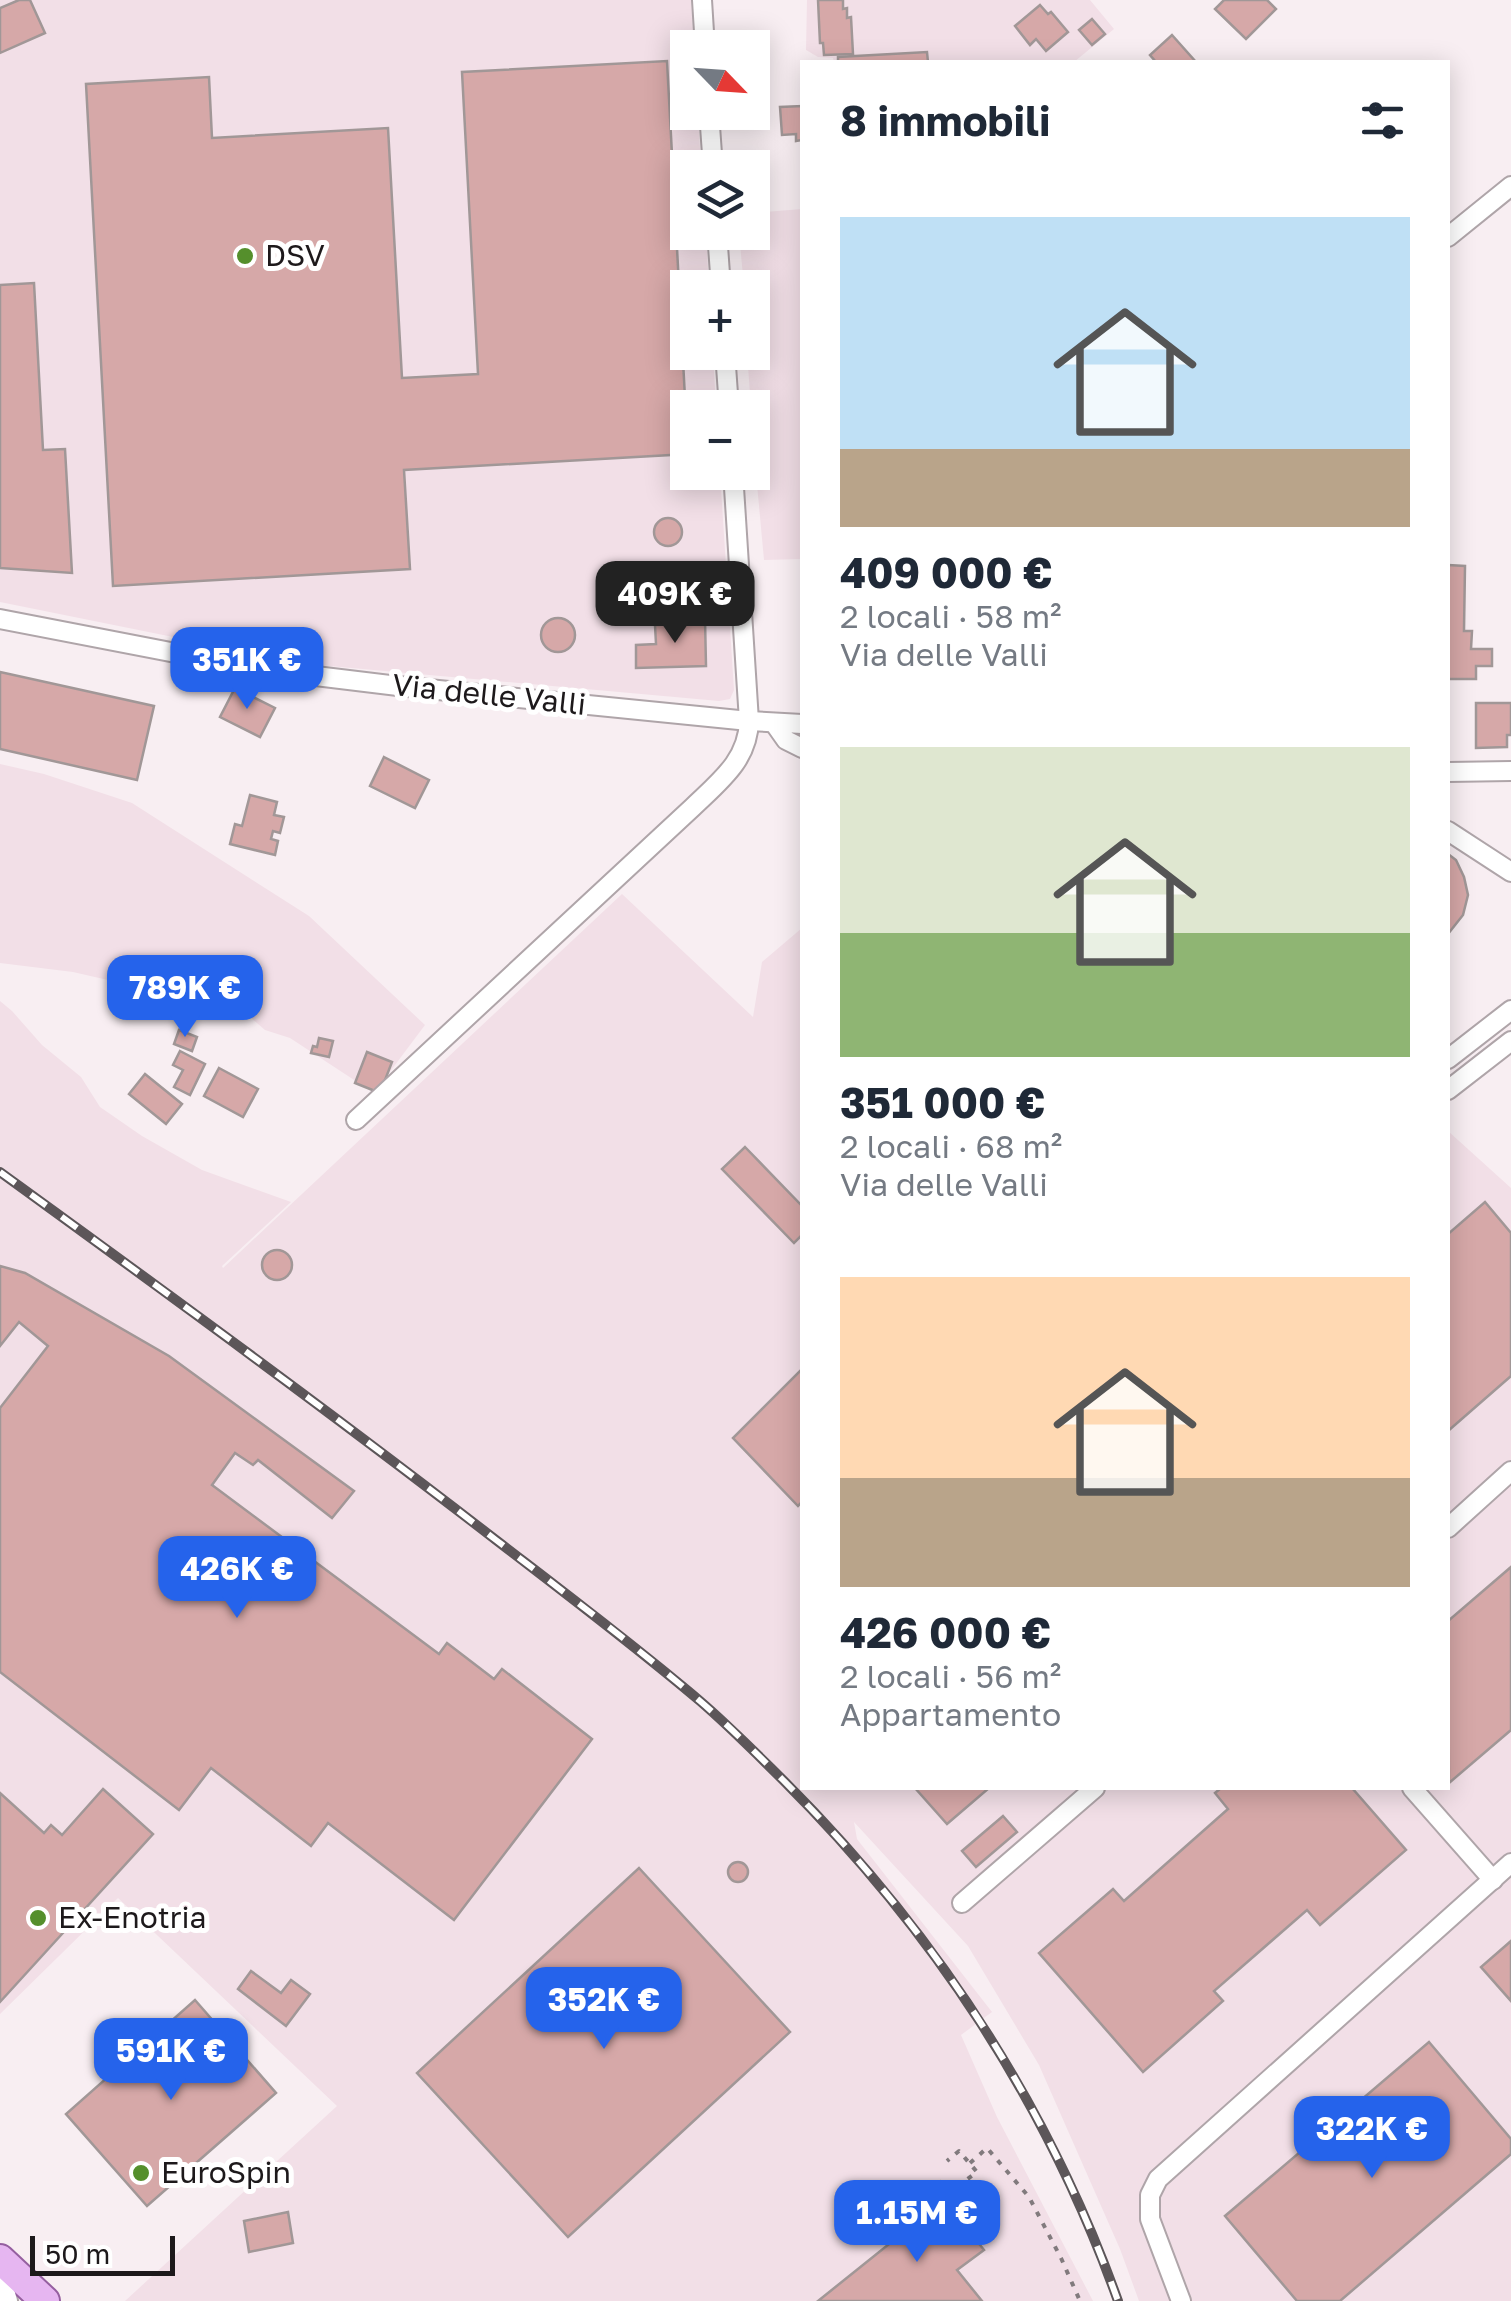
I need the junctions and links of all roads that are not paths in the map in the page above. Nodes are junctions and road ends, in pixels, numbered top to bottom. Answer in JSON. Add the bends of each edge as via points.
{"nodes":[{"id":1,"x":702,"y":0,"type":"edge"},
{"id":2,"x":704,"y":30,"type":"edge"},
{"id":3,"x":1511,"y":186,"type":"edge"},
{"id":4,"x":1450,"y":236,"type":"edge"},
{"id":5,"x":734,"y":490,"type":"edge"},
{"id":6,"x":0,"y":619,"type":"edge"},
{"id":7,"x":749,"y":721,"type":"junction"},
{"id":8,"x":774,"y":722,"type":"junction"},
{"id":9,"x":800,"y":724,"type":"edge"},
{"id":10,"x":800,"y":747,"type":"edge"},
{"id":11,"x":1511,"y":771,"type":"edge"},
{"id":12,"x":1450,"y":772,"type":"edge"},
{"id":13,"x":1450,"y":833,"type":"edge"},
{"id":14,"x":1511,"y":872,"type":"edge"},
{"id":15,"x":1511,"y":1010,"type":"edge"},
{"id":16,"x":1511,"y":1041,"type":"edge"},
{"id":17,"x":1450,"y":1057,"type":"edge"},
{"id":18,"x":1450,"y":1088,"type":"edge"},
{"id":19,"x":356,"y":1120,"type":"dead end"},
{"id":20,"x":1511,"y":1471,"type":"edge"},
{"id":21,"x":1450,"y":1526,"type":"edge"},
{"id":22,"x":1093,"y":1790,"type":"edge"},
{"id":23,"x":1414,"y":1790,"type":"edge"},
{"id":24,"x":1511,"y":1863,"type":"edge"},
{"id":25,"x":1493,"y":1880,"type":"junction"},
{"id":26,"x":962,"y":1903,"type":"dead end"},
{"id":27,"x":0,"y":2260,"type":"edge"},
{"id":28,"x":0,"y":2273,"type":"edge"},
{"id":29,"x":8,"y":2301,"type":"edge"},
{"id":30,"x":45,"y":2301,"type":"edge"},
{"id":31,"x":1181,"y":2301,"type":"edge"}],
"edges":[{"from":1,"to":2,"type":"street"},
{"from":3,"to":4,"type":"street"},
{"from":5,"to":7,"type":"street"},
{"from":6,"to":7,"type":"street","name":"Via delle Valli","via":[[291,673]]},
{"from":7,"to":8,"type":"street","name":"Via delle Valli"},
{"from":7,"to":19,"type":"street","via":[[749,740],[723,778]]},
{"from":8,"to":9,"type":"street","name":"Via delle Valli"},
{"from":8,"to":10,"type":"street"},
{"from":11,"to":12,"type":"street"},
{"from":13,"to":14,"type":"street"},
{"from":15,"to":17,"type":"street"},
{"from":16,"to":18,"type":"street"},
{"from":20,"to":21,"type":"street"},
{"from":22,"to":26,"type":"street"},
{"from":23,"to":25,"type":"street"},
{"from":24,"to":25,"type":"street"},
{"from":25,"to":31,"type":"street","via":[[1158,2179],[1150,2219]]},
{"from":27,"to":30,"type":"main road"},
{"from":28,"to":29,"type":"street"}]}
